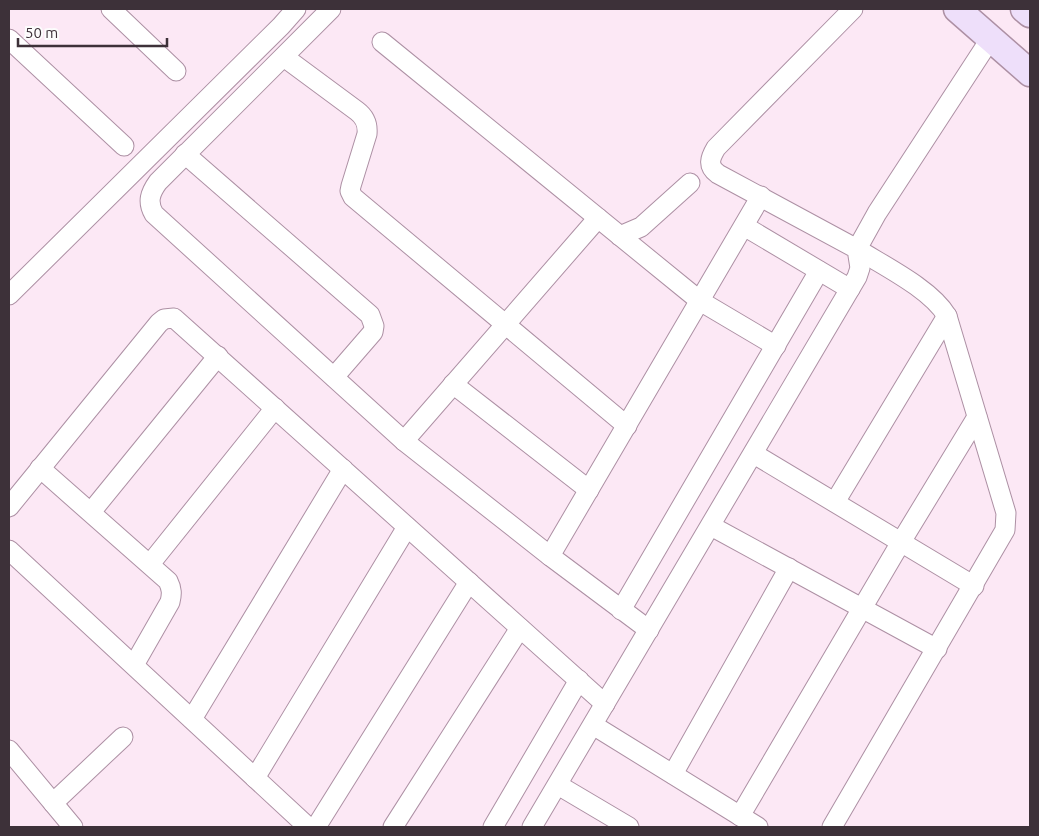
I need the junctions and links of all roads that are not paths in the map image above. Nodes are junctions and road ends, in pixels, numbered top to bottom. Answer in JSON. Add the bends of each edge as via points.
{"nodes":[{"id":1,"x":111,"y":9,"type":"edge"},
{"id":2,"x":296,"y":9,"type":"edge"},
{"id":3,"x":331,"y":9,"type":"edge"},
{"id":4,"x":853,"y":9,"type":"edge"},
{"id":5,"x":957,"y":9,"type":"edge"},
{"id":6,"x":1024,"y":9,"type":"edge"},
{"id":7,"x":1030,"y":14,"type":"edge"},
{"id":8,"x":990,"y":38,"type":"junction"},
{"id":9,"x":9,"y":39,"type":"edge"},
{"id":10,"x":382,"y":42,"type":"dead end"},
{"id":11,"x":284,"y":57,"type":"junction"},
{"id":12,"x":176,"y":71,"type":"dead end"},
{"id":13,"x":1030,"y":73,"type":"edge"},
{"id":14,"x":124,"y":146,"type":"dead end"},
{"id":15,"x":186,"y":154,"type":"junction"},
{"id":16,"x":690,"y":183,"type":"dead end"},
{"id":17,"x":761,"y":196,"type":"junction"},
{"id":18,"x":598,"y":218,"type":"junction"},
{"id":19,"x":744,"y":226,"type":"junction"},
{"id":20,"x":620,"y":236,"type":"junction"},
{"id":21,"x":857,"y":249,"type":"junction"},
{"id":22,"x":819,"y":271,"type":"junction"},
{"id":23,"x":850,"y":289,"type":"junction"},
{"id":24,"x":9,"y":295,"type":"edge"},
{"id":25,"x":700,"y":301,"type":"junction"},
{"id":26,"x":947,"y":316,"type":"junction"},
{"id":27,"x":504,"y":323,"type":"junction"},
{"id":28,"x":776,"y":346,"type":"junction"},
{"id":29,"x":218,"y":356,"type":"junction"},
{"id":30,"x":334,"y":378,"type":"junction"},
{"id":31,"x":453,"y":384,"type":"junction"},
{"id":32,"x":276,"y":408,"type":"junction"},
{"id":33,"x":977,"y":417,"type":"junction"},
{"id":34,"x":627,"y":426,"type":"junction"},
{"id":35,"x":404,"y":441,"type":"junction"},
{"id":36,"x":754,"y":454,"type":"junction"},
{"id":37,"x":40,"y":468,"type":"junction"},
{"id":38,"x":343,"y":469,"type":"junction"},
{"id":39,"x":589,"y":490,"type":"junction"},
{"id":40,"x":834,"y":502,"type":"junction"},
{"id":41,"x":9,"y":507,"type":"edge"},
{"id":42,"x":91,"y":512,"type":"junction"},
{"id":43,"x":711,"y":526,"type":"junction"},
{"id":44,"x":407,"y":527,"type":"junction"},
{"id":45,"x":900,"y":542,"type":"junction"},
{"id":46,"x":9,"y":550,"type":"edge"},
{"id":47,"x":550,"y":556,"type":"junction"},
{"id":48,"x":150,"y":564,"type":"junction"},
{"id":49,"x":790,"y":568,"type":"junction"},
{"id":50,"x":469,"y":582,"type":"junction"},
{"id":51,"x":974,"y":586,"type":"junction"},
{"id":52,"x":862,"y":608,"type":"junction"},
{"id":53,"x":621,"y":610,"type":"junction"},
{"id":54,"x":520,"y":628,"type":"junction"},
{"id":55,"x":649,"y":630,"type":"junction"},
{"id":56,"x":937,"y":649,"type":"junction"},
{"id":57,"x":134,"y":665,"type":"junction"},
{"id":58,"x":578,"y":680,"type":"junction"},
{"id":59,"x":605,"y":704,"type":"junction"},
{"id":60,"x":192,"y":719,"type":"junction"},
{"id":61,"x":593,"y":725,"type":"junction"},
{"id":62,"x":123,"y":737,"type":"dead end"},
{"id":63,"x":9,"y":750,"type":"edge"},
{"id":64,"x":673,"y":774,"type":"junction"},
{"id":65,"x":255,"y":778,"type":"junction"},
{"id":66,"x":558,"y":784,"type":"junction"},
{"id":67,"x":53,"y":803,"type":"junction"},
{"id":68,"x":740,"y":816,"type":"junction"},
{"id":69,"x":541,"y":824,"type":"edge"},
{"id":70,"x":73,"y":827,"type":"edge"},
{"id":71,"x":308,"y":827,"type":"edge"},
{"id":72,"x":316,"y":827,"type":"edge"},
{"id":73,"x":393,"y":827,"type":"edge"},
{"id":74,"x":493,"y":827,"type":"edge"},
{"id":75,"x":629,"y":827,"type":"edge"},
{"id":76,"x":758,"y":827,"type":"edge"},
{"id":77,"x":832,"y":827,"type":"edge"}],
"edges":[{"from":1,"to":12,"type":"street"},
{"from":2,"to":24,"type":"street"},
{"from":3,"to":11,"type":"street"},
{"from":4,"to":17,"type":"street","via":[[716,148],[711,157],[712,170]]},
{"from":5,"to":8,"type":"main road"},
{"from":6,"to":7,"type":"main road"},
{"from":8,"to":13,"type":"main road"},
{"from":8,"to":21,"type":"street"},
{"from":9,"to":14,"type":"street"},
{"from":10,"to":18,"type":"street"},
{"from":11,"to":15,"type":"street"},
{"from":11,"to":27,"type":"street","via":[[365,119],[368,129],[351,186],[353,197]]},
{"from":15,"to":30,"type":"street","via":[[154,188],[150,208]]},
{"from":15,"to":30,"type":"street","via":[[370,315],[373,332]]},
{"from":16,"to":20,"type":"street","via":[[641,227]]},
{"from":17,"to":19,"type":"street"},
{"from":17,"to":21,"type":"street"},
{"from":18,"to":20,"type":"street"},
{"from":18,"to":27,"type":"street"},
{"from":19,"to":22,"type":"street"},
{"from":19,"to":25,"type":"street"},
{"from":20,"to":25,"type":"street"},
{"from":21,"to":23,"type":"street","via":[[860,268]]},
{"from":21,"to":26,"type":"street","via":[[927,293]]},
{"from":22,"to":23,"type":"street"},
{"from":22,"to":28,"type":"street"},
{"from":23,"to":36,"type":"street"},
{"from":25,"to":28,"type":"street"},
{"from":25,"to":34,"type":"street"},
{"from":26,"to":33,"type":"street"},
{"from":26,"to":40,"type":"street"},
{"from":27,"to":31,"type":"street"},
{"from":27,"to":34,"type":"street"},
{"from":28,"to":53,"type":"street"},
{"from":29,"to":32,"type":"street"},
{"from":29,"to":37,"type":"street","via":[[174,318],[164,319]]},
{"from":29,"to":42,"type":"street"},
{"from":30,"to":35,"type":"street"},
{"from":31,"to":35,"type":"street"},
{"from":31,"to":39,"type":"street"},
{"from":32,"to":38,"type":"street"},
{"from":32,"to":48,"type":"street"},
{"from":33,"to":45,"type":"street"},
{"from":33,"to":51,"type":"street","via":[[1007,521],[1002,537]]},
{"from":34,"to":39,"type":"street"},
{"from":35,"to":47,"type":"street"},
{"from":36,"to":40,"type":"street"},
{"from":36,"to":43,"type":"street"},
{"from":37,"to":41,"type":"street"},
{"from":37,"to":42,"type":"street"},
{"from":38,"to":44,"type":"street"},
{"from":38,"to":60,"type":"street"},
{"from":39,"to":47,"type":"street"},
{"from":40,"to":45,"type":"street"},
{"from":42,"to":48,"type":"street"},
{"from":43,"to":49,"type":"street"},
{"from":43,"to":55,"type":"street"},
{"from":44,"to":50,"type":"street"},
{"from":44,"to":65,"type":"street"},
{"from":45,"to":51,"type":"street"},
{"from":45,"to":52,"type":"street"},
{"from":46,"to":57,"type":"street"},
{"from":47,"to":53,"type":"street"},
{"from":48,"to":57,"type":"street","via":[[168,581],[172,595]]},
{"from":49,"to":52,"type":"street"},
{"from":49,"to":64,"type":"street"},
{"from":50,"to":54,"type":"street"},
{"from":50,"to":72,"type":"street"},
{"from":51,"to":56,"type":"street"},
{"from":52,"to":56,"type":"street"},
{"from":52,"to":68,"type":"street"},
{"from":53,"to":55,"type":"street"},
{"from":54,"to":58,"type":"street"},
{"from":54,"to":73,"type":"street"},
{"from":55,"to":59,"type":"street"},
{"from":56,"to":77,"type":"street"},
{"from":57,"to":60,"type":"street"},
{"from":58,"to":59,"type":"street"},
{"from":58,"to":74,"type":"street"},
{"from":59,"to":61,"type":"street"},
{"from":60,"to":65,"type":"street"},
{"from":61,"to":64,"type":"street"},
{"from":61,"to":66,"type":"street"},
{"from":62,"to":67,"type":"street"},
{"from":63,"to":67,"type":"street"},
{"from":64,"to":68,"type":"street"},
{"from":65,"to":71,"type":"street"},
{"from":66,"to":69,"type":"street"},
{"from":66,"to":75,"type":"street"},
{"from":67,"to":70,"type":"street"},
{"from":68,"to":76,"type":"street"}]}
